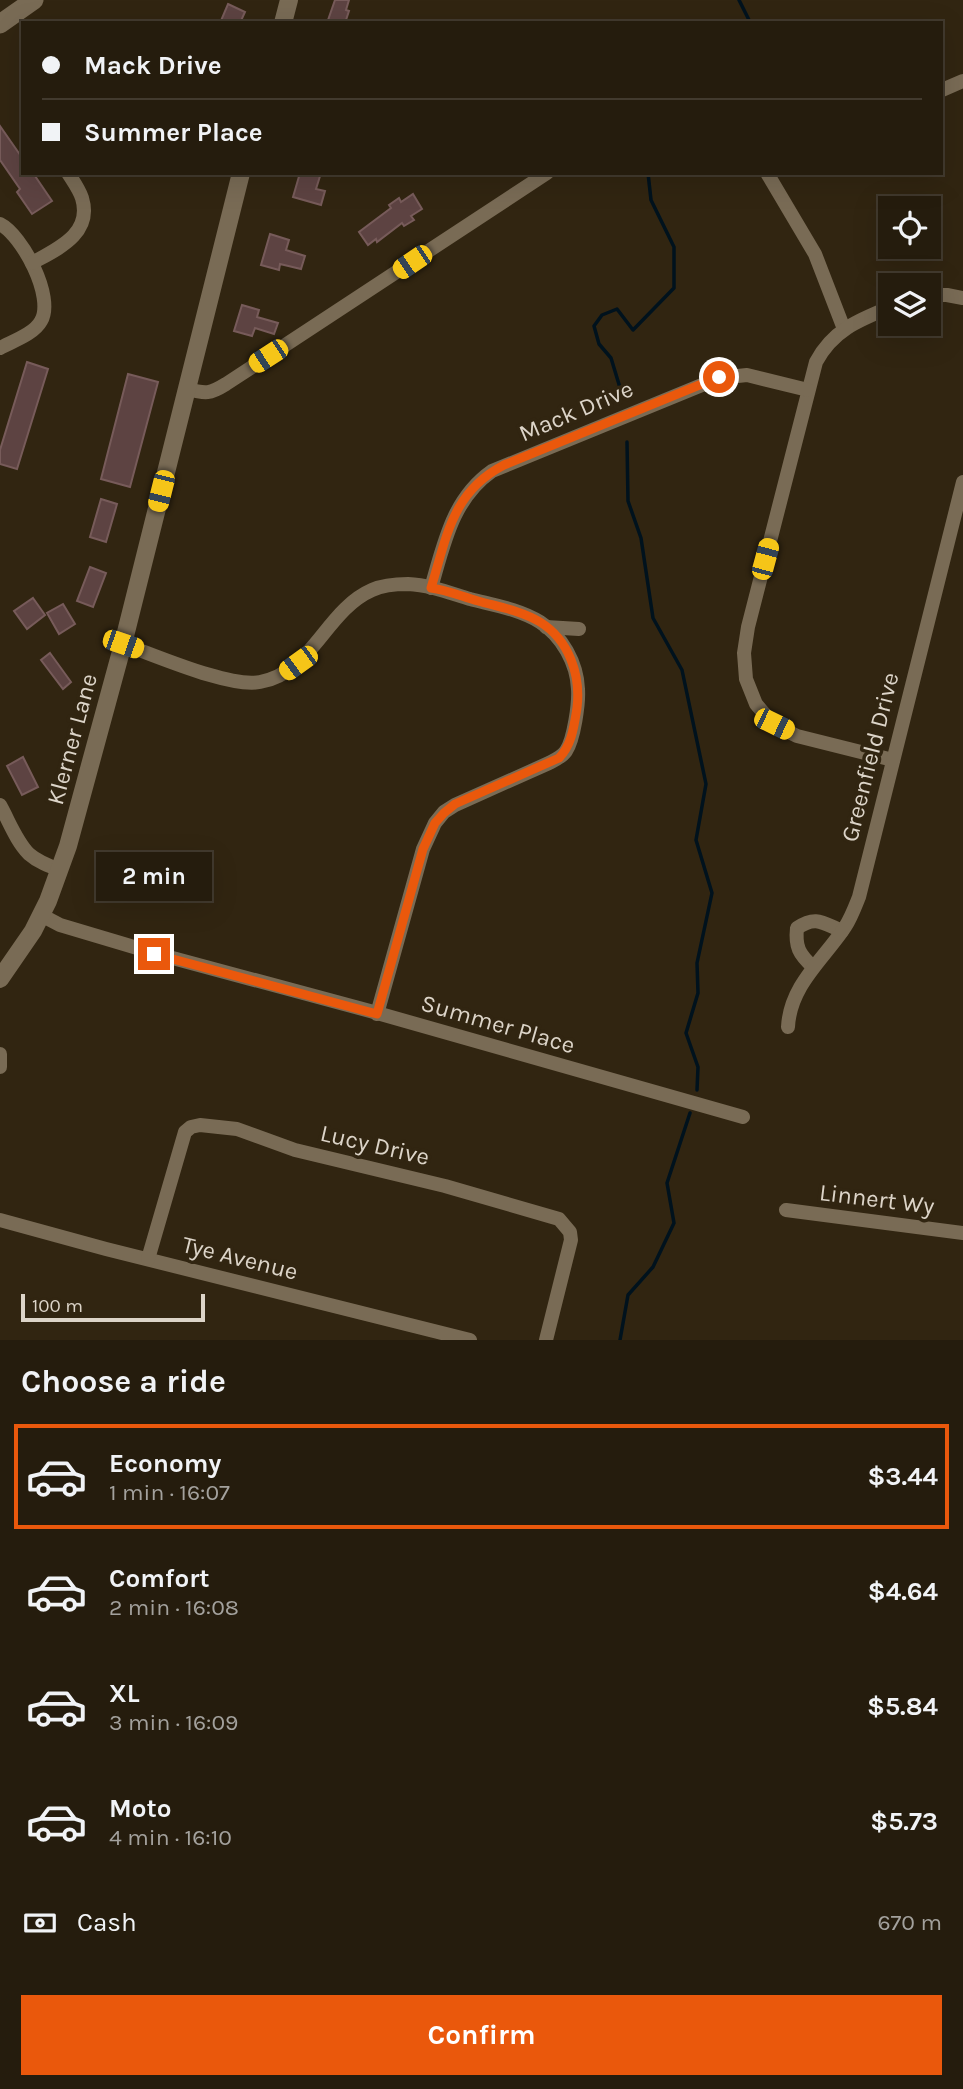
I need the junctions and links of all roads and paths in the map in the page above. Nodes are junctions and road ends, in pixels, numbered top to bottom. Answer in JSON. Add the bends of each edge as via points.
{"nodes":[{"id":1,"x":34,"y":0,"type":"edge"},
{"id":2,"x":289,"y":0,"type":"edge"},
{"id":3,"x":284,"y":21,"type":"edge"},
{"id":4,"x":0,"y":24,"type":"edge"},
{"id":5,"x":963,"y":80,"type":"edge"},
{"id":6,"x":943,"y":90,"type":"edge"},
{"id":7,"x":69,"y":175,"type":"edge"},
{"id":8,"x":241,"y":175,"type":"edge"},
{"id":9,"x":544,"y":175,"type":"edge"},
{"id":10,"x":768,"y":175,"type":"edge"},
{"id":11,"x":0,"y":224,"type":"edge"},
{"id":12,"x":32,"y":263,"type":"junction"},
{"id":13,"x":941,"y":295,"type":"edge"},
{"id":14,"x":963,"y":298,"type":"edge"},
{"id":15,"x":878,"y":313,"type":"edge"},
{"id":16,"x":844,"y":329,"type":"junction"},
{"id":17,"x":0,"y":348,"type":"edge"},
{"id":18,"x":187,"y":390,"type":"junction"},
{"id":19,"x":808,"y":390,"type":"junction"},
{"id":20,"x":963,"y":482,"type":"edge"},
{"id":21,"x":947,"y":547,"type":"junction"},
{"id":22,"x":963,"y":550,"type":"edge"},
{"id":23,"x":431,"y":588,"type":"junction"},
{"id":24,"x":545,"y":627,"type":"junction"},
{"id":25,"x":579,"y":629,"type":"dead end"},
{"id":26,"x":123,"y":644,"type":"junction"},
{"id":27,"x":893,"y":760,"type":"junction"},
{"id":28,"x":0,"y":805,"type":"edge"},
{"id":29,"x":60,"y":870,"type":"junction"},
{"id":30,"x":41,"y":915,"type":"junction"},
{"id":31,"x":842,"y":931,"type":"junction"},
{"id":32,"x":813,"y":967,"type":"junction"},
{"id":33,"x":0,"y":979,"type":"edge"},
{"id":34,"x":377,"y":1014,"type":"junction"},
{"id":35,"x":788,"y":1027,"type":"dead end"},
{"id":36,"x":0,"y":1054,"type":"edge"},
{"id":37,"x":0,"y":1067,"type":"edge"},
{"id":38,"x":743,"y":1117,"type":"dead end"},
{"id":39,"x":786,"y":1210,"type":"dead end"},
{"id":40,"x":0,"y":1220,"type":"edge"},
{"id":41,"x":963,"y":1233,"type":"edge"},
{"id":42,"x":148,"y":1259,"type":"junction"},
{"id":43,"x":470,"y":1340,"type":"edge"},
{"id":44,"x":546,"y":1340,"type":"edge"}],
"edges":[{"from":1,"to":4,"type":"main road"},
{"from":2,"to":3,"type":"street"},
{"from":5,"to":6,"type":"street"},
{"from":7,"to":12,"type":"street","via":[[81,195],[82,222],[66,244]]},
{"from":8,"to":18,"type":"street","name":"Klerner Lane"},
{"from":9,"to":18,"type":"street","via":[[226,384],[203,394]]},
{"from":10,"to":16,"type":"street","via":[[815,254]]},
{"from":11,"to":12,"type":"street","via":[[8,228]]},
{"from":12,"to":17,"type":"street","via":[[45,300],[41,322]]},
{"from":13,"to":14,"type":"street"},
{"from":15,"to":16,"type":"street"},
{"from":16,"to":19,"type":"street","via":[[822,351]]},
{"from":18,"to":26,"type":"street","name":"Klerner Lane"},
{"from":19,"to":23,"type":"street","name":"Mack Drive","via":[[747,375],[719,377],[498,468],[472,487],[458,508]]},
{"from":19,"to":27,"type":"street","via":[[748,627],[746,679],[755,704],[774,724],[797,736]]},
{"from":20,"to":21,"type":"street","name":"Greenfield Drive"},
{"from":21,"to":22,"type":"street"},
{"from":21,"to":27,"type":"street","name":"Greenfield Drive"},
{"from":23,"to":24,"type":"street","via":[[516,612]]},
{"from":23,"to":26,"type":"street","via":[[397,584],[372,590],[343,611],[298,663],[258,683],[231,681]]},
{"from":24,"to":25,"type":"street"},
{"from":24,"to":34,"type":"street","via":[[568,653],[577,680],[575,719],[566,751],[549,763],[455,804],[435,823],[425,842]]},
{"from":26,"to":29,"type":"street","name":"Klerner Lane"},
{"from":27,"to":31,"type":"street","name":"Greenfield Drive","via":[[859,897]]},
{"from":28,"to":29,"type":"street","via":[[29,854]]},
{"from":29,"to":30,"type":"street","name":"Klerner Lane"},
{"from":30,"to":33,"type":"street","name":"Klerner Lane"},
{"from":30,"to":34,"type":"street","name":"Summer Place","via":[[154,954]]},
{"from":31,"to":32,"type":"street","name":"Greenfield Drive"},
{"from":31,"to":32,"type":"street","via":[[815,920],[797,928],[801,955]]},
{"from":32,"to":35,"type":"street","name":"Greenfield Drive","via":[[795,1000]]},
{"from":34,"to":38,"type":"street","name":"Summer Place"},
{"from":36,"to":37,"type":"street"},
{"from":39,"to":41,"type":"street","name":"Linnert Wy"},
{"from":40,"to":42,"type":"street","name":"Tye Avenue"},
{"from":42,"to":43,"type":"street","name":"Tye Avenue"},
{"from":42,"to":44,"type":"street","name":"Lucy Drive","via":[[185,1132],[200,1125],[237,1129],[295,1150],[445,1185],[559,1219],[571,1240]]}]}
